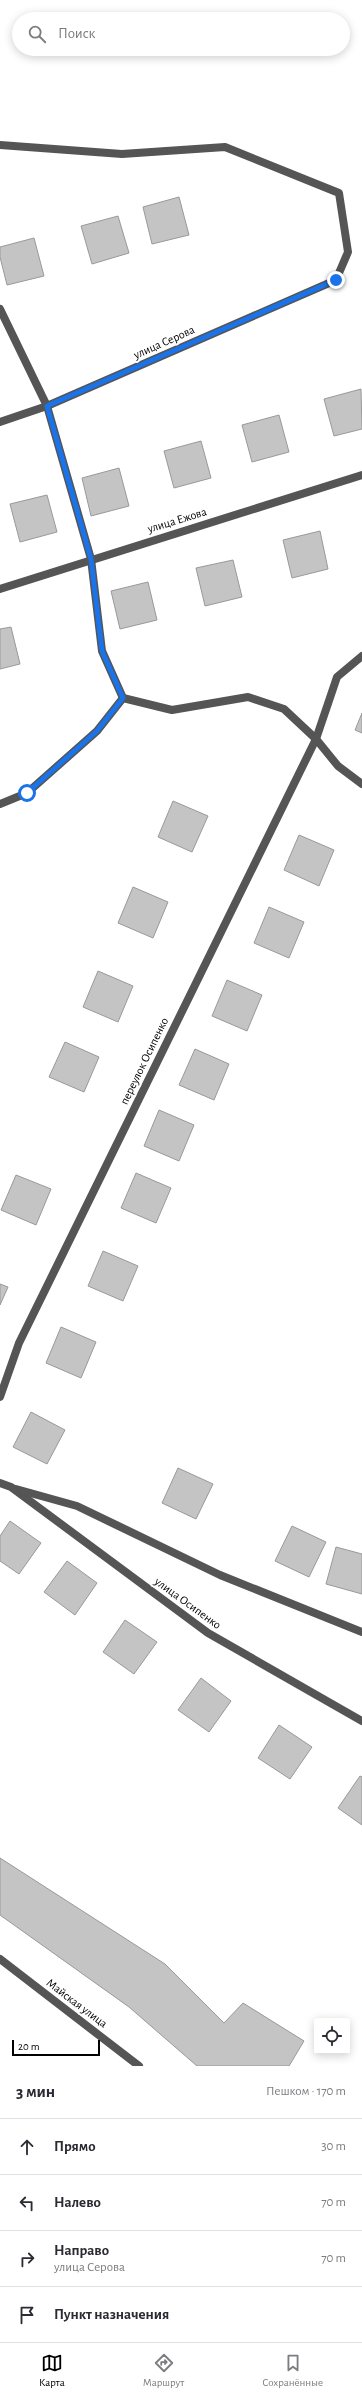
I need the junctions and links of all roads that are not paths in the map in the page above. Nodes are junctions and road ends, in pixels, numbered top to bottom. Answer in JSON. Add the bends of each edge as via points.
{"nodes":[{"id":1,"x":0,"y":145,"type":"edge"},
{"id":2,"x":0,"y":309,"type":"edge"},
{"id":3,"x":47,"y":406,"type":"junction"},
{"id":4,"x":0,"y":422,"type":"edge"},
{"id":5,"x":362,"y":475,"type":"edge"},
{"id":6,"x":91,"y":559,"type":"junction"},
{"id":7,"x":0,"y":589,"type":"edge"},
{"id":8,"x":362,"y":656,"type":"edge"},
{"id":9,"x":123,"y":698,"type":"junction"},
{"id":10,"x":316,"y":738,"type":"junction"},
{"id":11,"x":362,"y":784,"type":"edge"},
{"id":12,"x":0,"y":804,"type":"edge"},
{"id":13,"x":0,"y":1397,"type":"edge"},
{"id":14,"x":0,"y":1483,"type":"edge"},
{"id":15,"x":11,"y":1487,"type":"junction"},
{"id":16,"x":362,"y":1632,"type":"edge"},
{"id":17,"x":362,"y":1721,"type":"edge"},
{"id":18,"x":0,"y":1959,"type":"edge"},
{"id":19,"x":139,"y":2066,"type":"edge"}],
"edges":[{"from":1,"to":3,"type":"street","name":"улица Серова","via":[[122,154],[225,147],[338,193],[348,252],[336,280]]},
{"from":2,"to":3,"type":"street"},
{"from":3,"to":4,"type":"street","name":"улица Серова"},
{"from":3,"to":6,"type":"street"},
{"from":5,"to":6,"type":"street","name":"улица Ежова"},
{"from":6,"to":7,"type":"street","name":"улица Ежова"},
{"from":6,"to":9,"type":"street","via":[[102,651]]},
{"from":8,"to":10,"type":"street","name":"переулок Осипенко","via":[[337,677]]},
{"from":9,"to":10,"type":"street","via":[[172,710],[248,697],[284,709]]},
{"from":9,"to":12,"type":"street","via":[[97,731],[27,793]]},
{"from":10,"to":11,"type":"street","via":[[338,766]]},
{"from":10,"to":13,"type":"street","name":"переулок Осипенко","via":[[19,1343]]},
{"from":14,"to":15,"type":"street","name":"улица Осипенко"},
{"from":15,"to":16,"type":"street","name":"улица Осипенко","via":[[77,1506],[220,1575]]},
{"from":15,"to":17,"type":"street","name":"улица Осипенко","via":[[208,1633]]},
{"from":18,"to":19,"type":"street","name":"Майская улица"}]}
